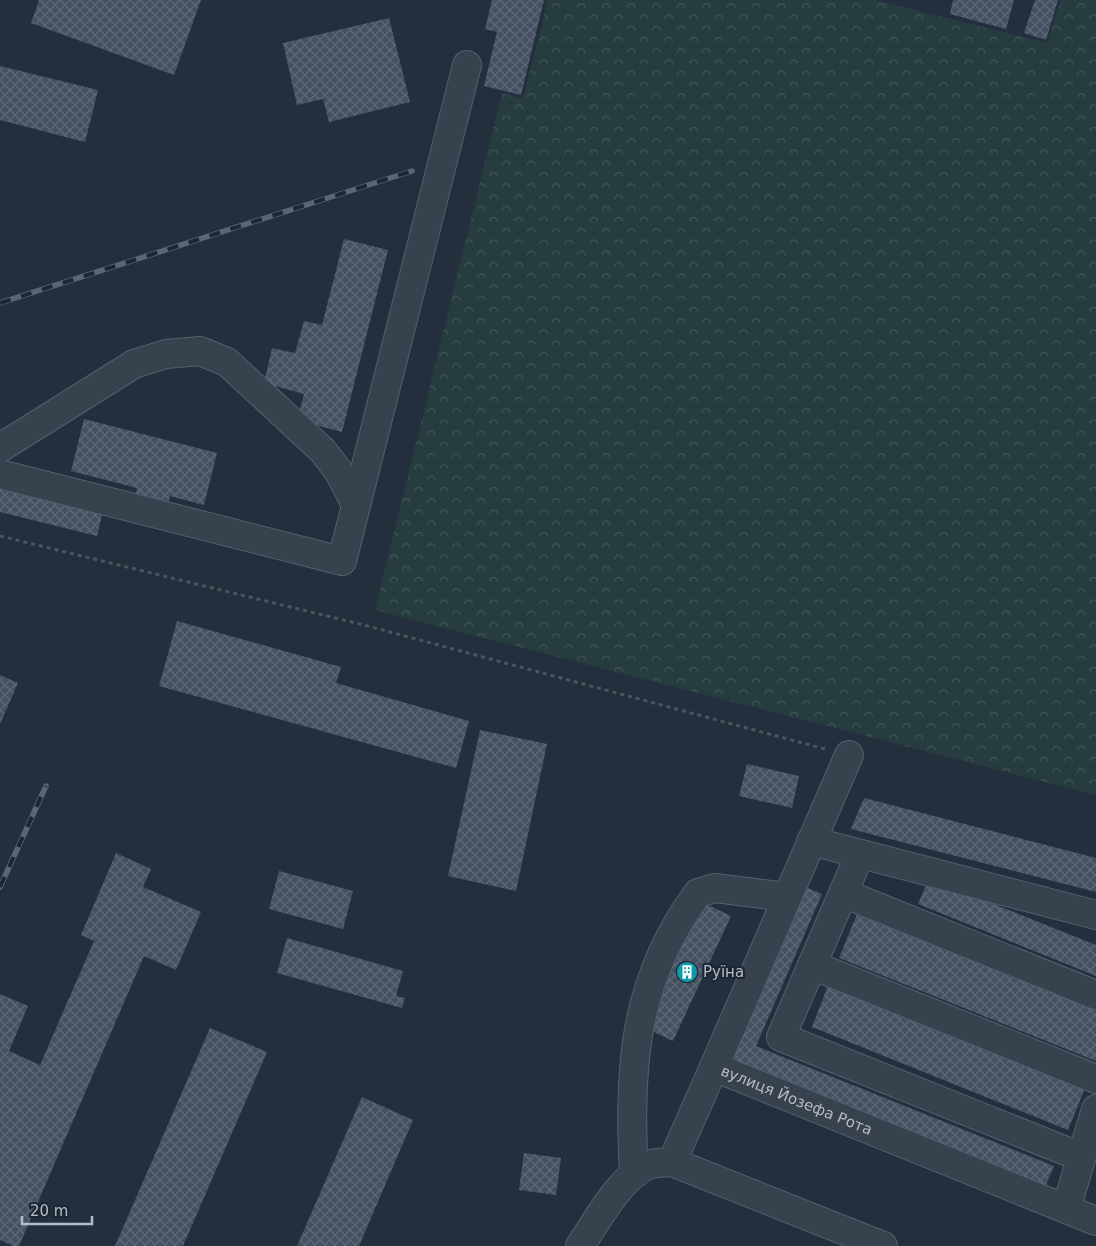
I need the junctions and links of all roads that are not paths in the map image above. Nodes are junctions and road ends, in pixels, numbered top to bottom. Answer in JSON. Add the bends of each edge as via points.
{"nodes":[{"id":1,"x":467,"y":66,"type":"dead end"},
{"id":2,"x":0,"y":448,"type":"edge"},
{"id":3,"x":0,"y":474,"type":"edge"},
{"id":4,"x":356,"y":505,"type":"junction"},
{"id":5,"x":849,"y":755,"type":"road end"},
{"id":6,"x":811,"y":841,"type":"junction"},
{"id":7,"x":860,"y":854,"type":"junction"},
{"id":8,"x":843,"y":893,"type":"junction"},
{"id":9,"x":787,"y":897,"type":"junction"},
{"id":10,"x":1096,"y":915,"type":"edge"},
{"id":11,"x":812,"y":965,"type":"junction"},
{"id":12,"x":1096,"y":995,"type":"edge"},
{"id":13,"x":714,"y":1067,"type":"junction"},
{"id":14,"x":1096,"y":1079,"type":"edge"},
{"id":15,"x":1096,"y":1109,"type":"edge"},
{"id":16,"x":1081,"y":1157,"type":"junction"},
{"id":17,"x":672,"y":1162,"type":"junction"},
{"id":18,"x":634,"y":1174,"type":"junction"},
{"id":19,"x":1066,"y":1209,"type":"junction"},
{"id":20,"x":1096,"y":1221,"type":"edge"},
{"id":21,"x":580,"y":1246,"type":"edge"},
{"id":22,"x":883,"y":1246,"type":"edge"}],
"edges":[{"from":1,"to":4,"type":"street"},
{"from":2,"to":4,"type":"street","via":[[134,364],[166,354],[200,351],[227,362],[323,451],[339,472]]},
{"from":3,"to":4,"type":"street","via":[[342,561]]},
{"from":5,"to":6,"type":"street"},
{"from":6,"to":7,"type":"street"},
{"from":6,"to":9,"type":"street"},
{"from":7,"to":8,"type":"street"},
{"from":7,"to":10,"type":"street"},
{"from":8,"to":11,"type":"street"},
{"from":8,"to":12,"type":"street"},
{"from":9,"to":13,"type":"street"},
{"from":9,"to":18,"type":"street","via":[[715,888],[698,893],[674,930],[646,997],[638,1028],[632,1077]]},
{"from":11,"to":14,"type":"street"},
{"from":11,"to":16,"type":"street","via":[[781,1037]]},
{"from":13,"to":17,"type":"street","name":"вулиця Йозефа Рота"},
{"from":13,"to":19,"type":"street","name":"вулиця Йозефа Рота"},
{"from":15,"to":16,"type":"street"},
{"from":16,"to":19,"type":"street"},
{"from":17,"to":18,"type":"street","via":[[652,1164]]},
{"from":17,"to":22,"type":"street"},
{"from":18,"to":21,"type":"street","via":[[610,1201]]},
{"from":19,"to":20,"type":"street","name":"вулиця Йозефа Рота"}]}
